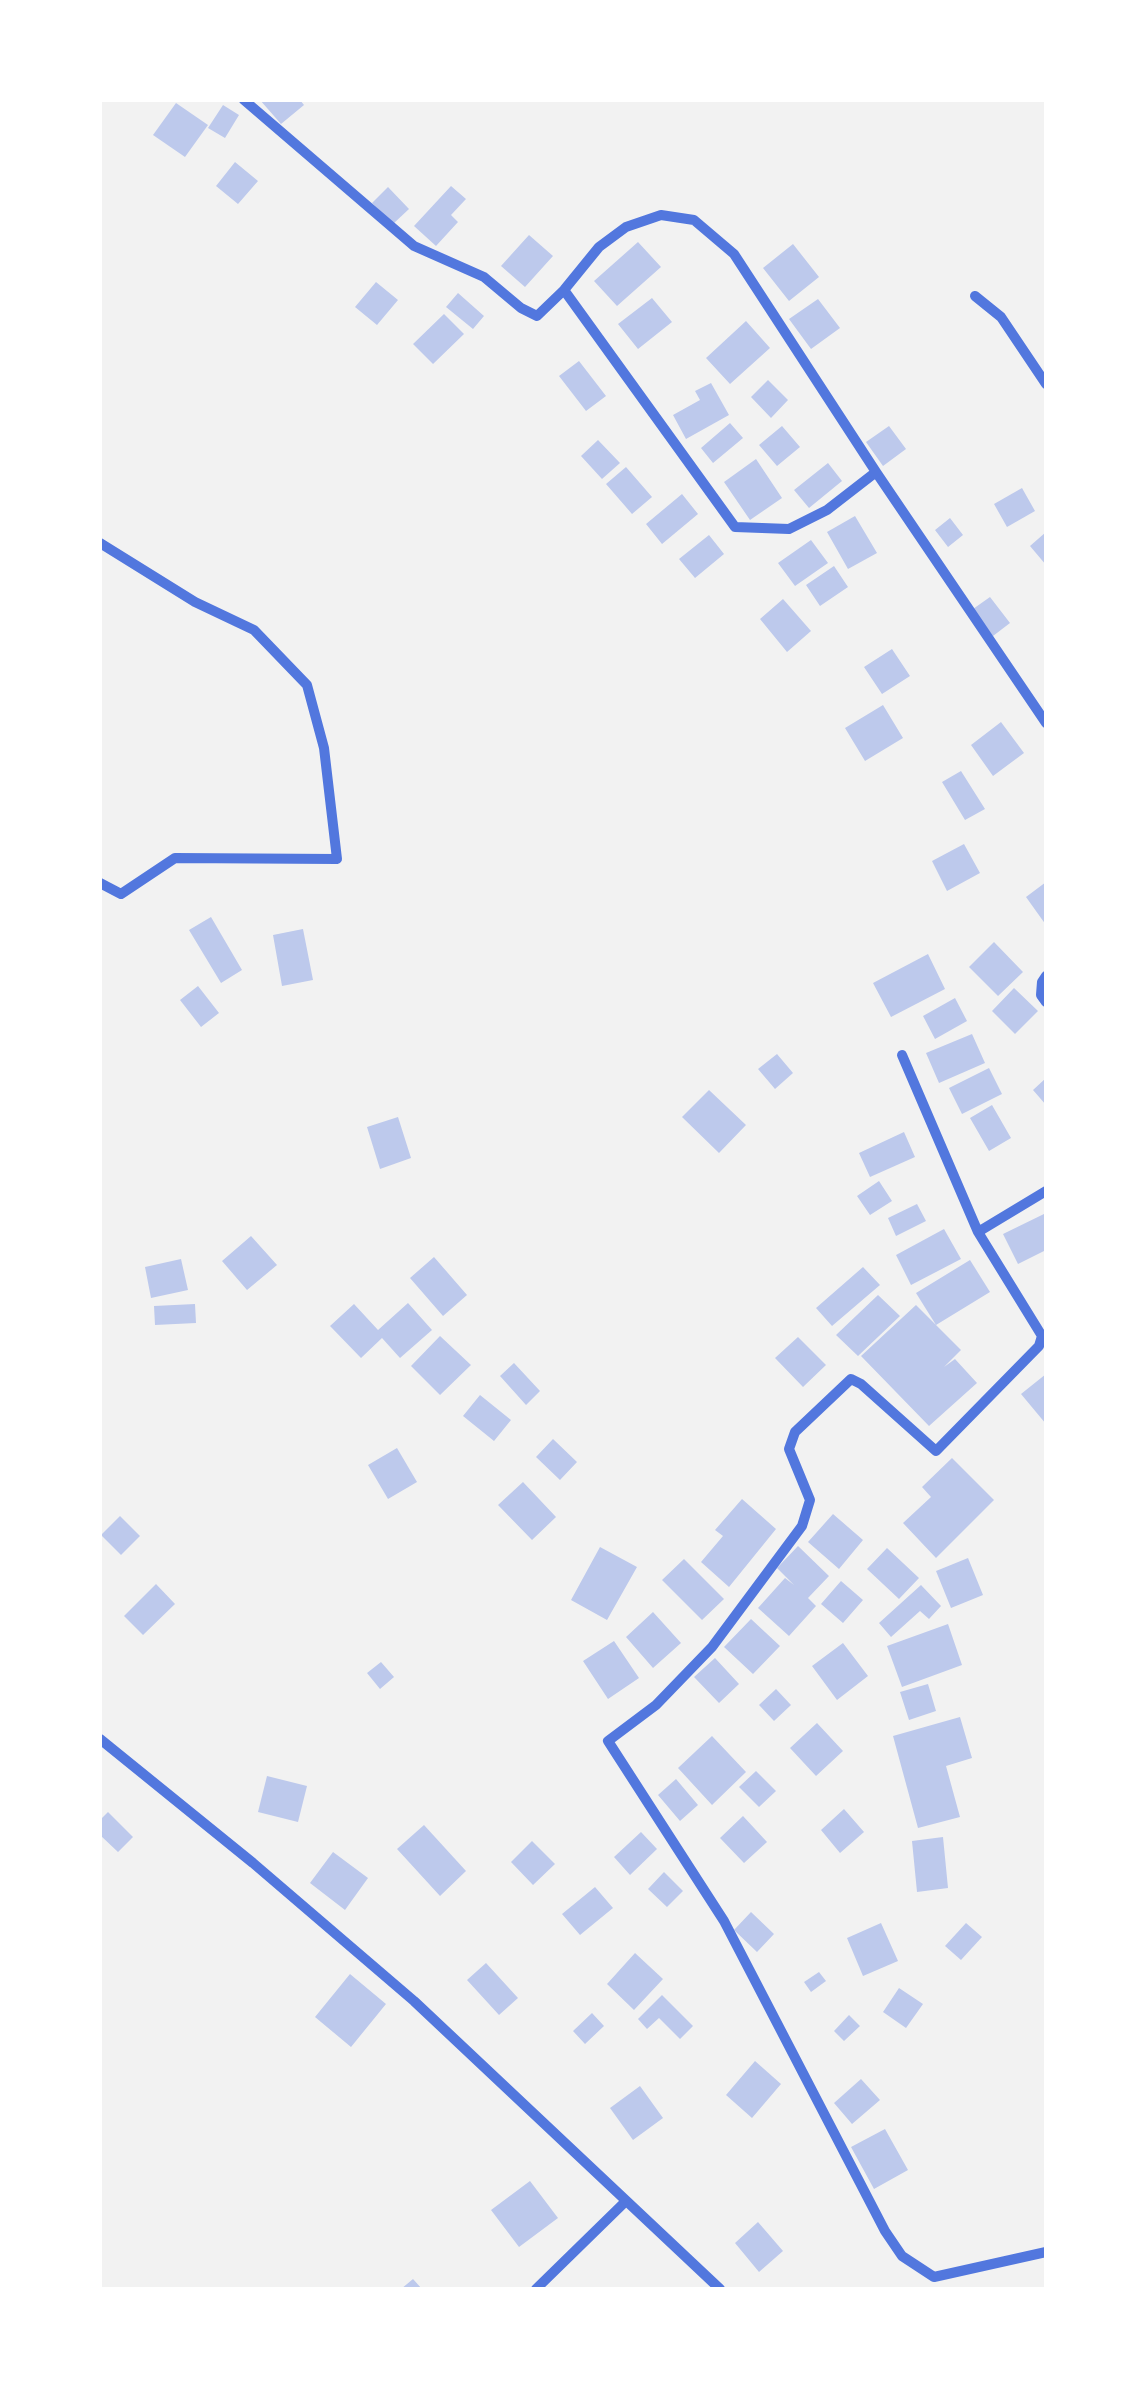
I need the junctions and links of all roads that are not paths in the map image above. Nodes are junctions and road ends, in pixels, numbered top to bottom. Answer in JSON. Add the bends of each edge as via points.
{"nodes":[{"id":1,"x":244,"y":100,"type":"edge"},
{"id":2,"x":564,"y":290,"type":"junction"},
{"id":3,"x":975,"y":296,"type":"dead end"},
{"id":4,"x":1046,"y":384,"type":"edge"},
{"id":5,"x":876,"y":472,"type":"junction"},
{"id":6,"x":100,"y":543,"type":"edge"},
{"id":7,"x":1046,"y":723,"type":"edge"},
{"id":8,"x":100,"y":883,"type":"edge"},
{"id":9,"x":1046,"y":976,"type":"edge"},
{"id":10,"x":1046,"y":1002,"type":"edge"},
{"id":11,"x":902,"y":1055,"type":"dead end"},
{"id":12,"x":1046,"y":1191,"type":"edge"},
{"id":13,"x":978,"y":1232,"type":"junction"},
{"id":14,"x":100,"y":1739,"type":"edge"},
{"id":15,"x":626,"y":2201,"type":"junction"},
{"id":16,"x":1046,"y":2252,"type":"edge"},
{"id":17,"x":536,"y":2289,"type":"edge"},
{"id":18,"x":720,"y":2289,"type":"edge"}],
"edges":[{"from":1,"to":2,"type":"street","via":[[414,246],[484,277],[537,316]]},
{"from":2,"to":5,"type":"street","via":[[735,527],[789,529]]},
{"from":2,"to":5,"type":"street","via":[[599,247],[626,227],[661,215],[694,220],[734,254]]},
{"from":3,"to":4,"type":"street","via":[[1001,317]]},
{"from":5,"to":7,"type":"street"},
{"from":6,"to":8,"type":"street","via":[[254,630],[307,685],[324,748],[336,860],[175,858],[121,894]]},
{"from":9,"to":10,"type":"street"},
{"from":11,"to":13,"type":"street"},
{"from":12,"to":13,"type":"street"},
{"from":13,"to":16,"type":"street","via":[[1042,1336],[1040,1346],[936,1450],[851,1379],[795,1432],[789,1449],[810,1500],[802,1526],[712,1647],[656,1705],[608,1740],[724,1921],[902,2256],[934,2277]]},
{"from":14,"to":15,"type":"street","via":[[414,2001]]},
{"from":15,"to":17,"type":"street"},
{"from":15,"to":18,"type":"street"}]}
